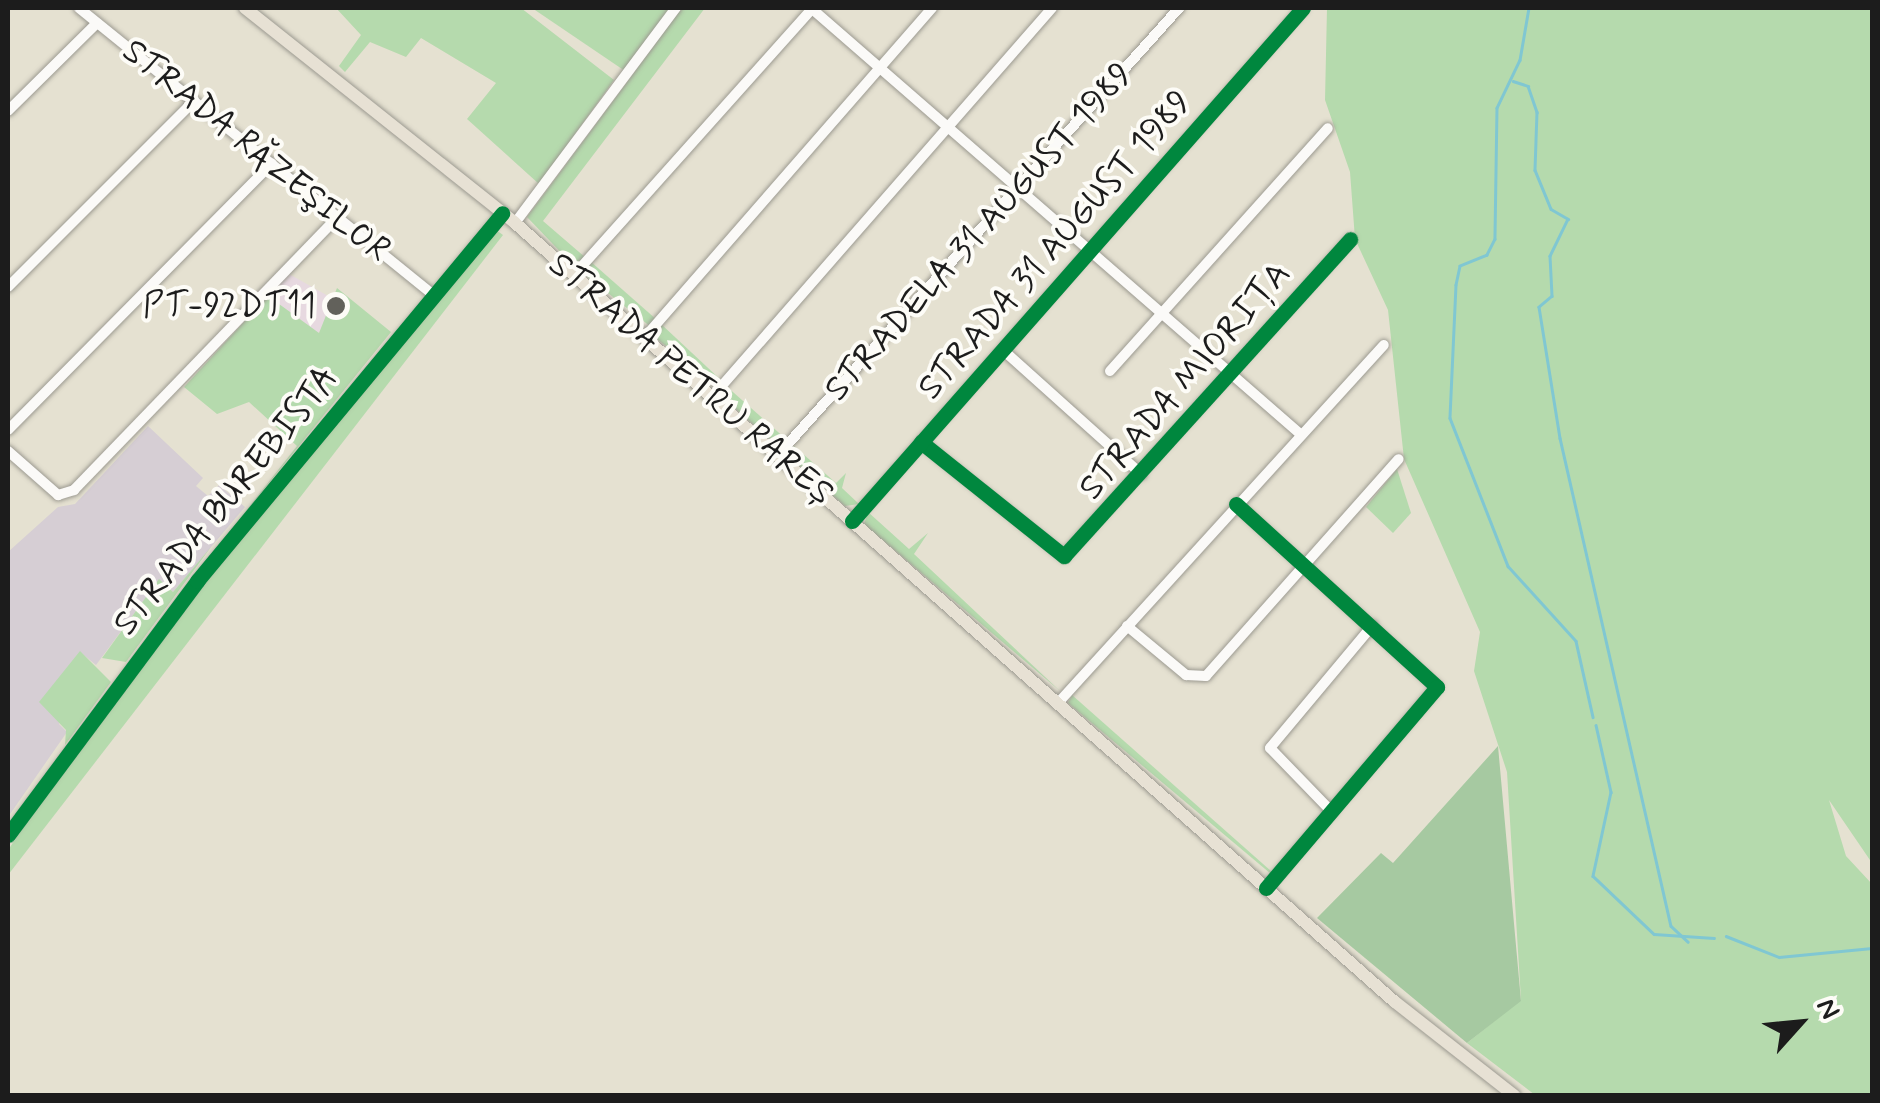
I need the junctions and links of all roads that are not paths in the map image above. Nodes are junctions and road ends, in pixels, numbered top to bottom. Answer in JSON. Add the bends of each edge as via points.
{"nodes":[{"id":1,"x":79,"y":8,"type":"edge"},
{"id":2,"x":246,"y":8,"type":"edge"},
{"id":3,"x":676,"y":8,"type":"edge"},
{"id":4,"x":812,"y":8,"type":"edge"},
{"id":5,"x":932,"y":8,"type":"edge"},
{"id":6,"x":1052,"y":8,"type":"edge"},
{"id":7,"x":1179,"y":8,"type":"edge"},
{"id":8,"x":1303,"y":8,"type":"edge"},
{"id":9,"x":97,"y":22,"type":"junction"},
{"id":10,"x":880,"y":68,"type":"junction"},
{"id":11,"x":194,"y":100,"type":"junction"},
{"id":12,"x":8,"y":111,"type":"edge"},
{"id":13,"x":949,"y":126,"type":"junction"},
{"id":14,"x":1328,"y":128,"type":"dead end"},
{"id":15,"x":272,"y":163,"type":"junction"},
{"id":16,"x":1021,"y":187,"type":"junction"},
{"id":17,"x":502,"y":212,"type":"junction"},
{"id":18,"x":338,"y":217,"type":"junction"},
{"id":19,"x":514,"y":224,"type":"junction"},
{"id":20,"x":1350,"y":239,"type":"dead end"},
{"id":21,"x":1092,"y":248,"type":"junction"},
{"id":22,"x":574,"y":275,"type":"junction"},
{"id":23,"x":8,"y":287,"type":"edge"},
{"id":24,"x":432,"y":294,"type":"junction"},
{"id":25,"x":1164,"y":310,"type":"junction"},
{"id":26,"x":645,"y":337,"type":"junction"},
{"id":27,"x":1384,"y":345,"type":"dead end"},
{"id":28,"x":1002,"y":350,"type":"junction"},
{"id":29,"x":1110,"y":371,"type":"dead end"},
{"id":30,"x":1232,"y":372,"type":"junction"},
{"id":31,"x":712,"y":396,"type":"junction"},
{"id":32,"x":8,"y":430,"type":"edge"},
{"id":33,"x":1298,"y":432,"type":"junction"},
{"id":34,"x":922,"y":442,"type":"junction"},
{"id":35,"x":8,"y":451,"type":"edge"},
{"id":36,"x":778,"y":456,"type":"junction"},
{"id":37,"x":1400,"y":459,"type":"dead end"},
{"id":38,"x":1141,"y":474,"type":"junction"},
{"id":39,"x":1236,"y":504,"type":"junction"},
{"id":40,"x":852,"y":521,"type":"junction"},
{"id":41,"x":1306,"y":566,"type":"junction"},
{"id":42,"x":1127,"y":626,"type":"junction"},
{"id":43,"x":1373,"y":626,"type":"junction"},
{"id":44,"x":1058,"y":703,"type":"junction"},
{"id":45,"x":1332,"y":812,"type":"junction"},
{"id":46,"x":8,"y":835,"type":"edge"},
{"id":47,"x":1266,"y":888,"type":"junction"},
{"id":48,"x":1515,"y":1096,"type":"edge"}],
"edges":[{"from":1,"to":9,"type":"street","name":"STRADA RĂZEŞILOR"},
{"from":2,"to":17,"type":"main road","name":"STRADA PETRU RAREȘ"},
{"from":3,"to":19,"type":"street"},
{"from":4,"to":10,"type":"street"},
{"from":4,"to":22,"type":"street"},
{"from":5,"to":10,"type":"street"},
{"from":6,"to":13,"type":"street"},
{"from":7,"to":16,"type":"street","name":"STRADELA 31 AUGUST 1989"},
{"from":8,"to":21,"type":"street","name":"STRADA 31 AUGUST 1989"},
{"from":9,"to":11,"type":"street","name":"STRADA RĂZEŞILOR"},
{"from":9,"to":12,"type":"street"},
{"from":10,"to":13,"type":"street"},
{"from":10,"to":26,"type":"street"},
{"from":11,"to":15,"type":"street","name":"STRADA RĂZEŞILOR"},
{"from":11,"to":23,"type":"street"},
{"from":13,"to":16,"type":"street"},
{"from":13,"to":31,"type":"street"},
{"from":14,"to":25,"type":"street"},
{"from":15,"to":18,"type":"street","name":"STRADA RĂZEŞILOR"},
{"from":15,"to":32,"type":"street"},
{"from":16,"to":21,"type":"street"},
{"from":16,"to":36,"type":"street","name":"STRADELA 31 AUGUST 1989"},
{"from":17,"to":19,"type":"main road","name":"STRADA PETRU RAREȘ"},
{"from":17,"to":24,"type":"street","name":"STRADA BUREBISTA"},
{"from":18,"to":24,"type":"street","name":"STRADA RĂZEŞILOR"},
{"from":18,"to":35,"type":"street","via":[[66,495]]},
{"from":19,"to":22,"type":"main road","name":"STRADA PETRU RAREȘ"},
{"from":20,"to":30,"type":"street","name":"STRADA MIORIȚA"},
{"from":21,"to":25,"type":"street"},
{"from":21,"to":28,"type":"street","name":"STRADA 31 AUGUST 1989"},
{"from":22,"to":26,"type":"main road","name":"STRADA PETRU RAREȘ"},
{"from":24,"to":46,"type":"street","name":"STRADA BUREBISTA","via":[[122,676]]},
{"from":25,"to":29,"type":"street"},
{"from":25,"to":30,"type":"street"},
{"from":26,"to":31,"type":"main road","name":"STRADA PETRU RAREȘ"},
{"from":27,"to":33,"type":"street"},
{"from":28,"to":34,"type":"street","name":"STRADA 31 AUGUST 1989"},
{"from":28,"to":38,"type":"street"},
{"from":30,"to":33,"type":"street"},
{"from":30,"to":38,"type":"street","name":"STRADA MIORIȚA"},
{"from":31,"to":36,"type":"main road","name":"STRADA PETRU RAREȘ"},
{"from":33,"to":39,"type":"street"},
{"from":34,"to":38,"type":"street","name":"STRADA MIORIȚA","via":[[1060,557]]},
{"from":34,"to":40,"type":"street","name":"STRADA 31 AUGUST 1989"},
{"from":36,"to":40,"type":"main road","name":"STRADA PETRU RAREȘ"},
{"from":37,"to":41,"type":"street"},
{"from":39,"to":41,"type":"street"},
{"from":39,"to":42,"type":"street"},
{"from":40,"to":44,"type":"main road","name":"STRADA PETRU RAREȘ"},
{"from":41,"to":42,"type":"street","via":[[1202,678]]},
{"from":41,"to":43,"type":"street"},
{"from":42,"to":44,"type":"street"},
{"from":43,"to":45,"type":"street","via":[[1270,748]]},
{"from":43,"to":45,"type":"street","via":[[1437,691]]},
{"from":44,"to":47,"type":"main road","name":"STRADA PETRU RAREȘ"},
{"from":45,"to":47,"type":"street"},
{"from":47,"to":48,"type":"main road","name":"STRADA PETRU RAREȘ"}]}
